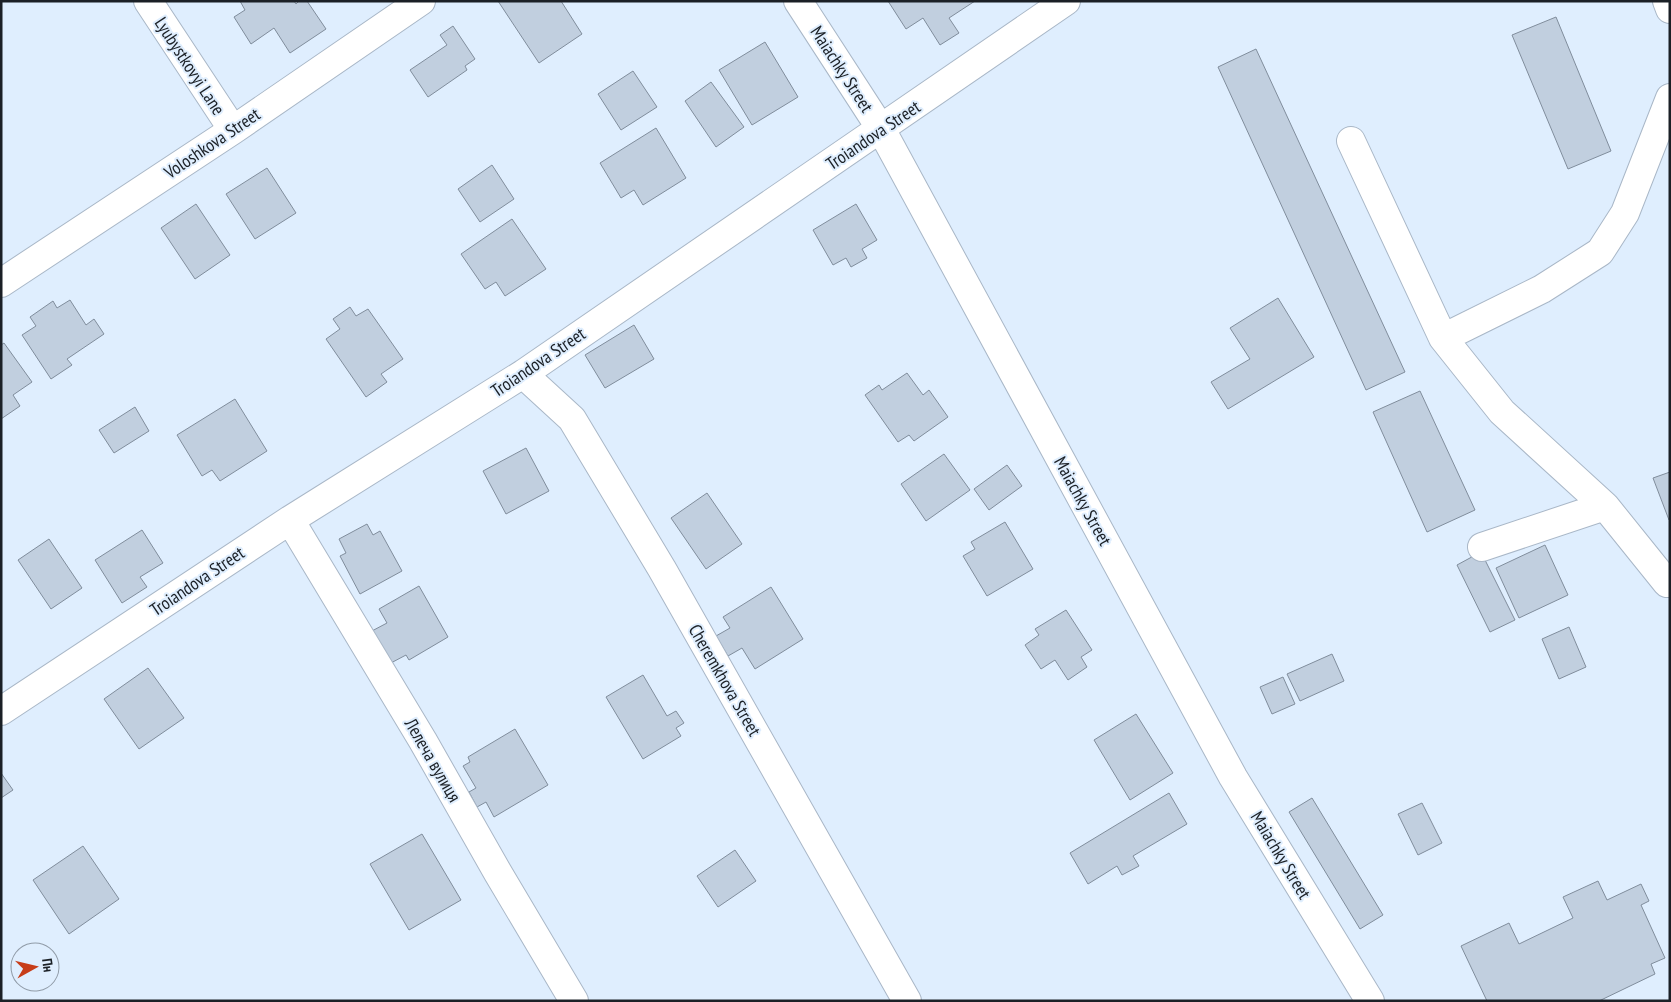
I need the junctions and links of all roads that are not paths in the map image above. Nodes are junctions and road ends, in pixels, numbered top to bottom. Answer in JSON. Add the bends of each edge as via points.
{"nodes":[{"id":1,"x":148,"y":1,"type":"edge"},
{"id":2,"x":422,"y":1,"type":"edge"},
{"id":3,"x":798,"y":1,"type":"edge"},
{"id":4,"x":1066,"y":1,"type":"edge"},
{"id":5,"x":1667,"y":1,"type":"edge"},
{"id":6,"x":1670,"y":9,"type":"edge"},
{"id":7,"x":1670,"y":98,"type":"edge"},
{"id":8,"x":881,"y":129,"type":"junction"},
{"id":9,"x":233,"y":130,"type":"junction"},
{"id":10,"x":1351,"y":141,"type":"dead end"},
{"id":11,"x":1,"y":282,"type":"edge"},
{"id":12,"x":1443,"y":338,"type":"junction"},
{"id":13,"x":523,"y":374,"type":"junction"},
{"id":14,"x":1605,"y":506,"type":"junction"},
{"id":15,"x":290,"y":520,"type":"junction"},
{"id":16,"x":1482,"y":547,"type":"dead end"},
{"id":17,"x":1670,"y":582,"type":"edge"},
{"id":18,"x":1,"y":711,"type":"edge"},
{"id":19,"x":574,"y":1001,"type":"edge"},
{"id":20,"x":907,"y":1001,"type":"edge"},
{"id":21,"x":1370,"y":1001,"type":"edge"}],
"edges":[{"from":1,"to":9,"type":"street","name":"Lyubystkovyi Lane"},
{"from":2,"to":9,"type":"street","name":"Voloshkova Street"},
{"from":3,"to":8,"type":"street","name":"Maiachky Street"},
{"from":4,"to":8,"type":"street","name":"Troiandova Street"},
{"from":5,"to":6,"type":"street"},
{"from":7,"to":12,"type":"street","via":[[1625,212],[1600,252],[1542,289]]},
{"from":8,"to":13,"type":"street","name":"Troiandova Street"},
{"from":8,"to":21,"type":"street","name":"Maiachky Street","via":[[1233,777]]},
{"from":9,"to":11,"type":"street","name":"Voloshkova Street"},
{"from":10,"to":12,"type":"street"},
{"from":12,"to":14,"type":"street","via":[[1502,412]]},
{"from":13,"to":15,"type":"street","name":"Troiandova Street"},
{"from":13,"to":20,"type":"street","name":"Cheremkhova Street","via":[[572,419],[662,569]]},
{"from":14,"to":16,"type":"street"},
{"from":14,"to":17,"type":"street","via":[[1667,583]]},
{"from":15,"to":18,"type":"street","name":"Troiandova Street"},
{"from":15,"to":19,"type":"street","name":"Лелеча вулиця"}]}
